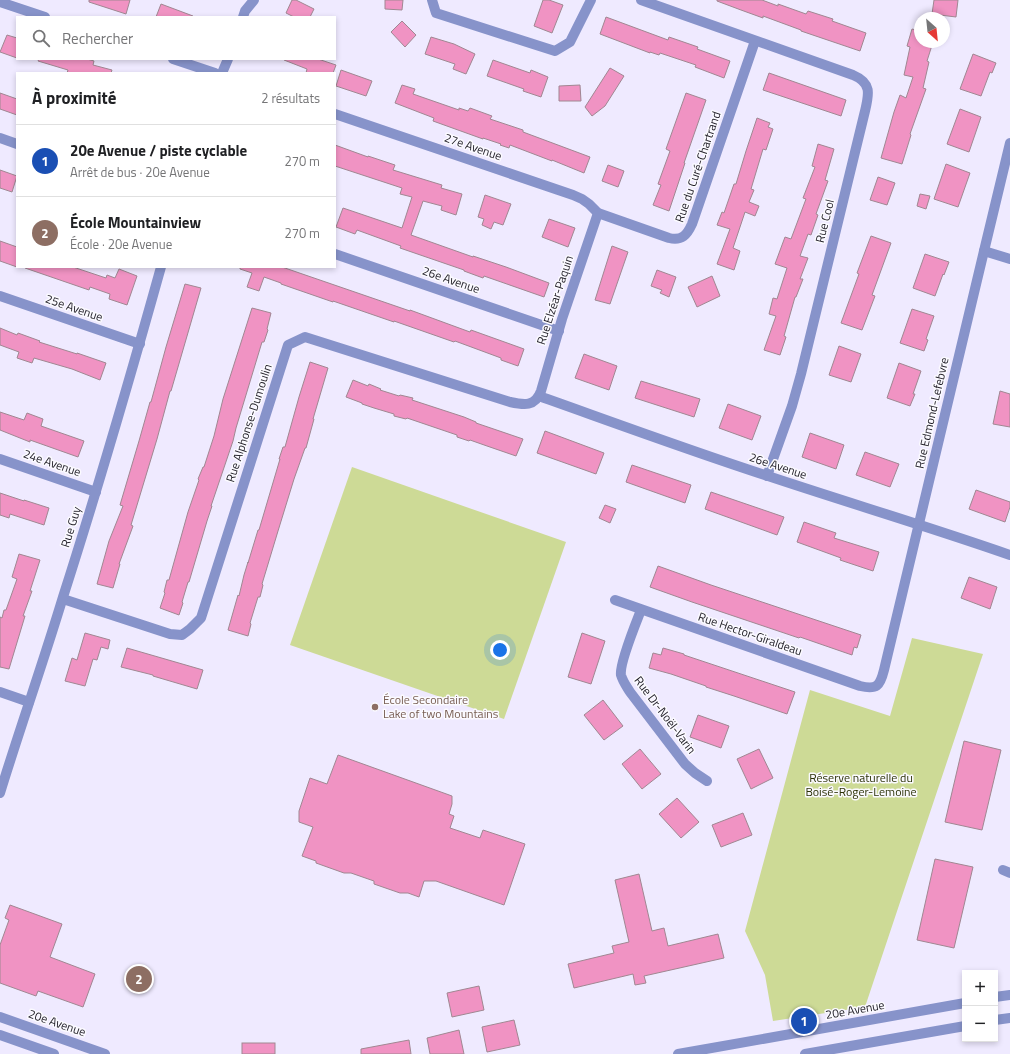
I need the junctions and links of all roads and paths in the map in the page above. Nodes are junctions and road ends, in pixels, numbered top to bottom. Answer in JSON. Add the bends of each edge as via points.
{"nodes":[{"id":1,"x":254,"y":0,"type":"edge"},
{"id":2,"x":432,"y":0,"type":"edge"},
{"id":3,"x":591,"y":0,"type":"edge"},
{"id":4,"x":641,"y":0,"type":"edge"},
{"id":5,"x":0,"y":2,"type":"edge"},
{"id":6,"x":42,"y":16,"type":"edge"},
{"id":7,"x":243,"y":16,"type":"edge"},
{"id":8,"x":756,"y":41,"type":"junction"},
{"id":9,"x":176,"y":60,"type":"edge"},
{"id":10,"x":228,"y":60,"type":"edge"},
{"id":11,"x":212,"y":72,"type":"edge"},
{"id":12,"x":222,"y":72,"type":"edge"},
{"id":13,"x":336,"y":114,"type":"edge"},
{"id":14,"x":0,"y":138,"type":"edge"},
{"id":15,"x":1010,"y":143,"type":"edge"},
{"id":16,"x":16,"y":144,"type":"edge"},
{"id":17,"x":598,"y":213,"type":"junction"},
{"id":18,"x":984,"y":251,"type":"junction"},
{"id":19,"x":336,"y":254,"type":"edge"},
{"id":20,"x":1010,"y":259,"type":"edge"},
{"id":21,"x":161,"y":268,"type":"edge"},
{"id":22,"x":0,"y":296,"type":"edge"},
{"id":23,"x":559,"y":331,"type":"junction"},
{"id":24,"x":140,"y":344,"type":"junction"},
{"id":25,"x":539,"y":396,"type":"junction"},
{"id":26,"x":0,"y":458,"type":"edge"},
{"id":27,"x":767,"y":476,"type":"junction"},
{"id":28,"x":96,"y":492,"type":"junction"},
{"id":29,"x":919,"y":524,"type":"junction"},
{"id":30,"x":1010,"y":555,"type":"edge"},
{"id":31,"x":63,"y":599,"type":"junction"},
{"id":32,"x":615,"y":600,"type":"dead end"},
{"id":33,"x":641,"y":610,"type":"junction"},
{"id":34,"x":877,"y":687,"type":"joint"},
{"id":35,"x":0,"y":692,"type":"edge"},
{"id":36,"x":29,"y":702,"type":"junction"},
{"id":37,"x":707,"y":781,"type":"dead end"},
{"id":38,"x":0,"y":793,"type":"edge"},
{"id":39,"x":1010,"y":994,"type":"edge"},
{"id":40,"x":998,"y":996,"type":"edge"},
{"id":41,"x":962,"y":1004,"type":"edge"},
{"id":42,"x":0,"y":1017,"type":"edge"},
{"id":43,"x":1010,"y":1018,"type":"edge"},
{"id":44,"x":998,"y":1020,"type":"edge"},
{"id":45,"x":962,"y":1027,"type":"edge"},
{"id":46,"x":0,"y":1035,"type":"edge"},
{"id":47,"x":54,"y":1054,"type":"edge"},
{"id":48,"x":105,"y":1054,"type":"edge"},
{"id":49,"x":678,"y":1054,"type":"edge"},
{"id":50,"x":805,"y":1054,"type":"edge"}],
"edges":[{"from":1,"to":7,"type":"street"},
{"from":2,"to":3,"type":"street","via":[[436,13],[555,51],[570,42]]},
{"from":4,"to":8,"type":"street","name":"Rue Cool"},
{"from":5,"to":6,"type":"street"},
{"from":8,"to":17,"type":"street","name":"Rue du Curé-Chartrand","via":[[688,233],[674,239]]},
{"from":8,"to":27,"type":"street","name":"Rue Cool","via":[[853,75],[864,82],[868,92],[801,374]]},
{"from":9,"to":11,"type":"street"},
{"from":10,"to":12,"type":"street"},
{"from":13,"to":17,"type":"street","name":"27e Avenue","via":[[573,195],[585,201]]},
{"from":14,"to":16,"type":"street"},
{"from":15,"to":18,"type":"street","name":"Rue Edmond-Lefebvre"},
{"from":17,"to":23,"type":"street","name":"Rue Elzéar-Paquin"},
{"from":18,"to":20,"type":"street"},
{"from":18,"to":29,"type":"street","name":"Rue Edmond-Lefebvre"},
{"from":19,"to":23,"type":"street","name":"26e Avenue"},
{"from":21,"to":24,"type":"street","name":"Rue Guy"},
{"from":22,"to":24,"type":"street","name":"25e Avenue"},
{"from":23,"to":25,"type":"street","name":"Rue Elzéar-Paquin"},
{"from":24,"to":28,"type":"street","name":"Rue Guy"},
{"from":25,"to":27,"type":"street","name":"26e Avenue"},
{"from":25,"to":31,"type":"street","name":"Rue Alphonse-Dumoulin","via":[[532,402],[518,404],[304,338],[299,340],[288,345],[201,618],[182,635],[170,634]]},
{"from":26,"to":28,"type":"street","name":"24e Avenue"},
{"from":27,"to":29,"type":"street","name":"26e Avenue"},
{"from":28,"to":31,"type":"street","name":"Rue Guy"},
{"from":29,"to":30,"type":"street","name":"26e Avenue"},
{"from":29,"to":34,"type":"street","name":"Rue Edmond-Lefebvre","via":[[882,678]]},
{"from":31,"to":36,"type":"street","name":"Rue Guy"},
{"from":32,"to":33,"type":"street","name":"Rue Hector-Giraldeau"},
{"from":33,"to":34,"type":"street","name":"Rue Hector-Giraldeau","via":[[860,686]]},
{"from":33,"to":37,"type":"street","name":"Rue Dr-Noël-Varin","via":[[623,661],[623,680],[685,764]]},
{"from":35,"to":36,"type":"street"},
{"from":36,"to":38,"type":"street","name":"Rue Guy"},
{"from":39,"to":40,"type":"street"},
{"from":41,"to":49,"type":"street","name":"20e Avenue"},
{"from":42,"to":48,"type":"street","name":"20e Avenue"},
{"from":43,"to":44,"type":"street"},
{"from":45,"to":50,"type":"street"},
{"from":46,"to":47,"type":"street"}]}
